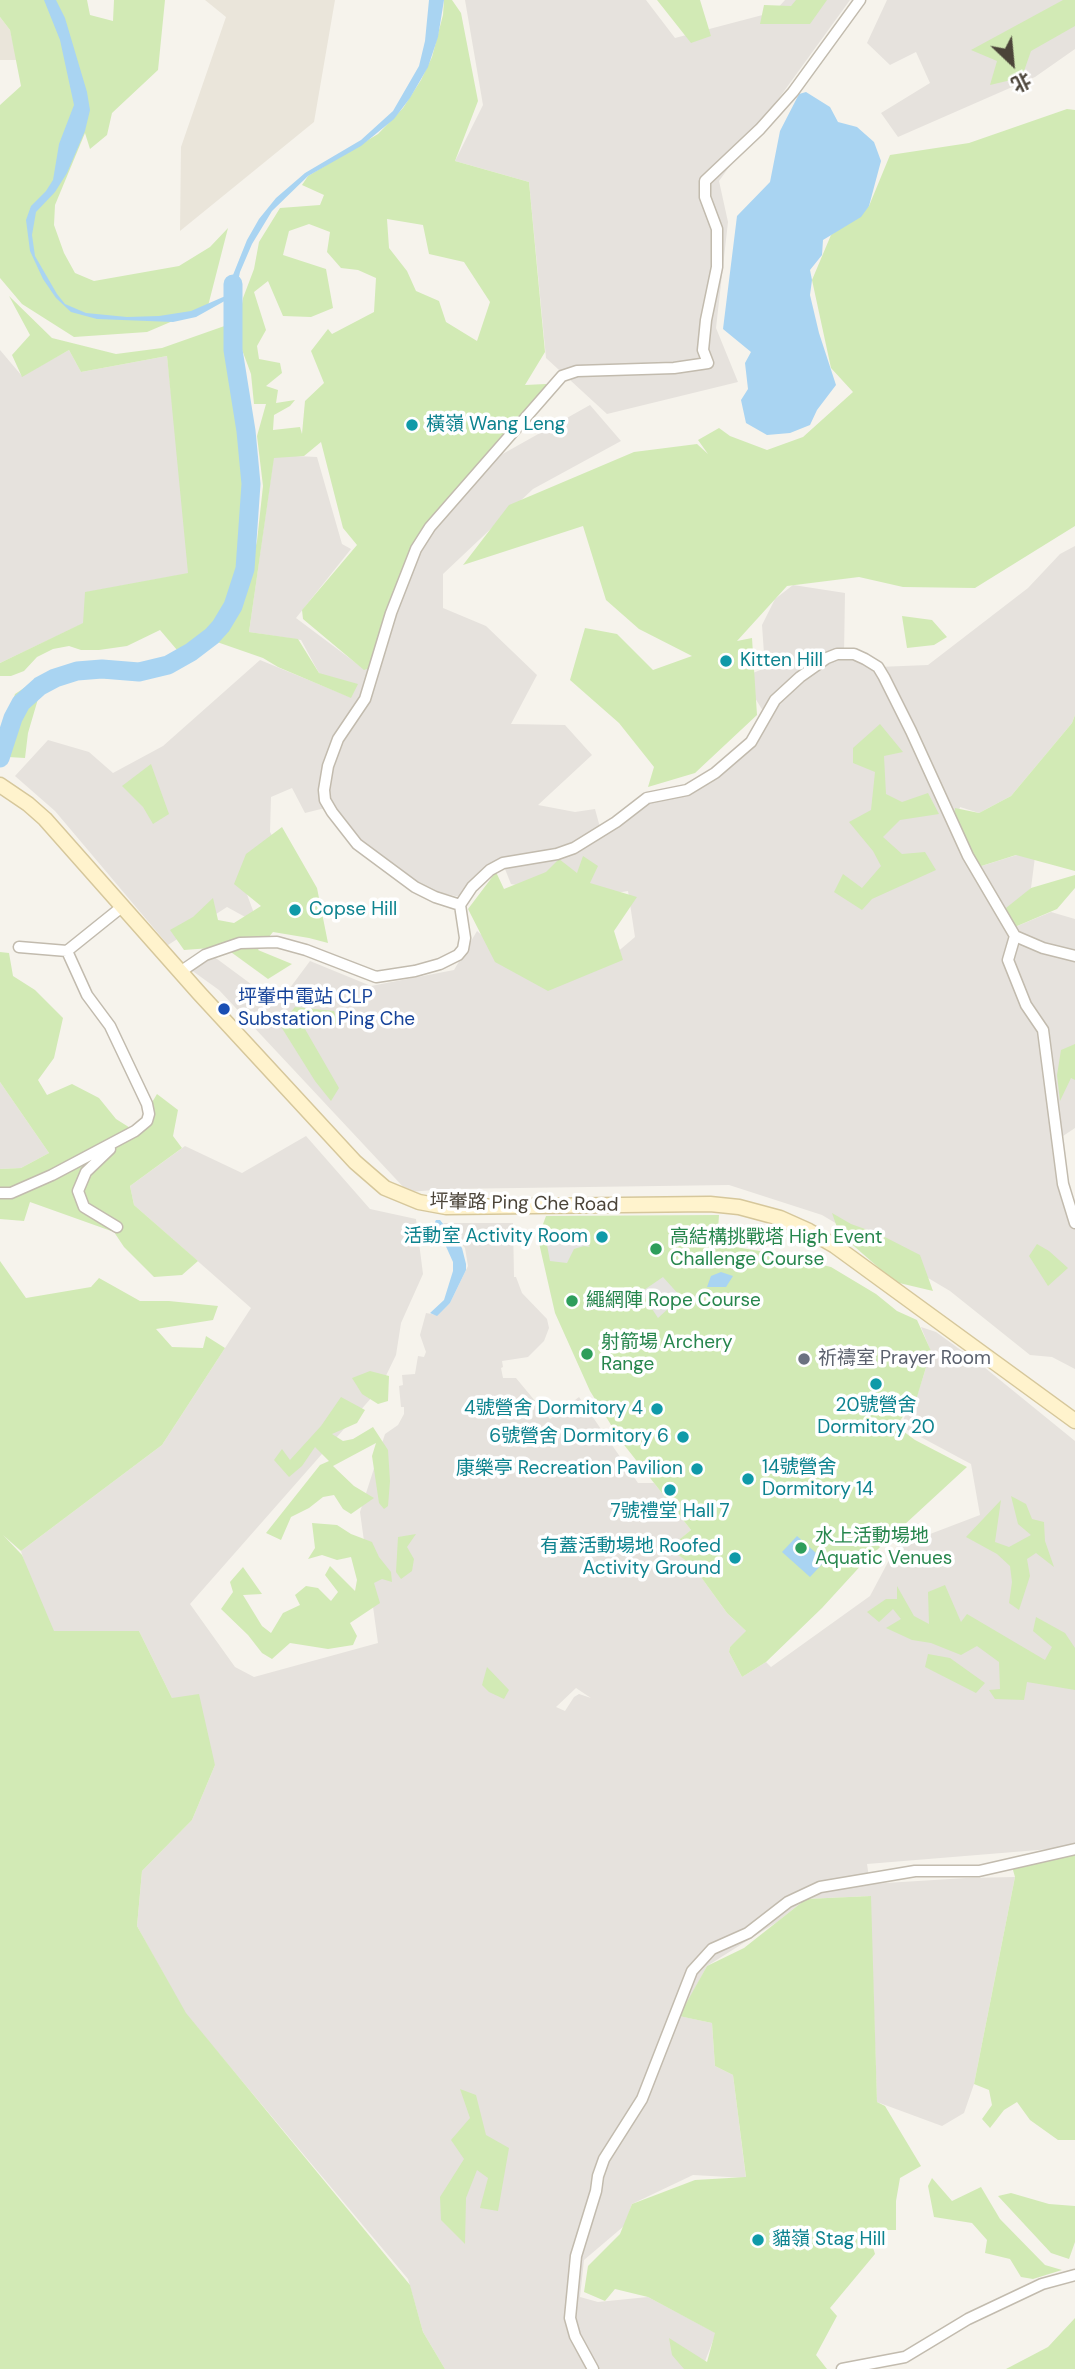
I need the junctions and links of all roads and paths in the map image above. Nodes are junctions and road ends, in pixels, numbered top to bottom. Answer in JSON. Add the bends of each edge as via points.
{"nodes":[{"id":1,"x":860,"y":0,"type":"edge"},
{"id":2,"x":3,"y":787,"type":"edge"},
{"id":3,"x":460,"y":905,"type":"junction"},
{"id":4,"x":123,"y":906,"type":"junction"},
{"id":5,"x":1014,"y":936,"type":"junction"},
{"id":6,"x":19,"y":947,"type":"dead end"},
{"id":7,"x":67,"y":951,"type":"junction"},
{"id":8,"x":1075,"y":956,"type":"edge"},
{"id":9,"x":180,"y":972,"type":"junction"},
{"id":10,"x":120,"y":1140,"type":"junction"},
{"id":11,"x":0,"y":1193,"type":"edge"},
{"id":12,"x":1075,"y":1223,"type":"edge"},
{"id":13,"x":117,"y":1227,"type":"dead end"},
{"id":14,"x":1075,"y":1421,"type":"edge"},
{"id":15,"x":1075,"y":1849,"type":"edge"},
{"id":16,"x":1075,"y":2275,"type":"edge"},
{"id":17,"x":593,"y":2369,"type":"edge"},
{"id":18,"x":842,"y":2369,"type":"edge"}],
"edges":[{"from":1,"to":3,"type":"street","via":[[793,92],[705,181],[705,197],[718,229],[717,267],[703,350],[708,363],[577,371],[562,376],[416,549],[365,699],[338,739],[324,790],[332,812],[357,844],[415,887]]},
{"from":2,"to":4,"type":"street","name":"坪輋路 Ping Che Road","via":[[45,819]]},
{"from":3,"to":5,"type":"street","via":[[472,887],[503,863],[574,848],[648,798],[687,790],[715,773],[751,742],[775,700],[800,677],[827,658],[854,654],[878,667],[884,677],[968,856]]},
{"from":3,"to":9,"type":"street","via":[[463,949],[440,964],[415,971],[376,977],[277,942],[240,943],[205,955]]},
{"from":4,"to":7,"type":"street"},
{"from":4,"to":9,"type":"street","name":"坪輋路 Ping Che Road"},
{"from":5,"to":8,"type":"street"},
{"from":5,"to":12,"type":"street","via":[[1008,960],[1026,1004],[1043,1030],[1063,1184]]},
{"from":6,"to":7,"type":"street"},
{"from":7,"to":10,"type":"street","via":[[147,1104],[149,1114],[143,1125]]},
{"from":9,"to":14,"type":"street","name":"坪輋路 Ping Che Road","via":[[355,1162],[394,1192],[446,1207],[710,1204],[780,1218],[835,1246]]},
{"from":10,"to":11,"type":"street","via":[[52,1175],[11,1193]]},
{"from":10,"to":13,"type":"street","via":[[86,1172],[78,1191],[84,1207]]},
{"from":15,"to":17,"type":"street","via":[[979,1871],[915,1871],[820,1887],[788,1902],[748,1933],[712,1949],[692,1971],[642,2099],[598,2176],[576,2256],[570,2318]]},
{"from":16,"to":18,"type":"street","via":[[1042,2284],[968,2319],[905,2357]]}]}
